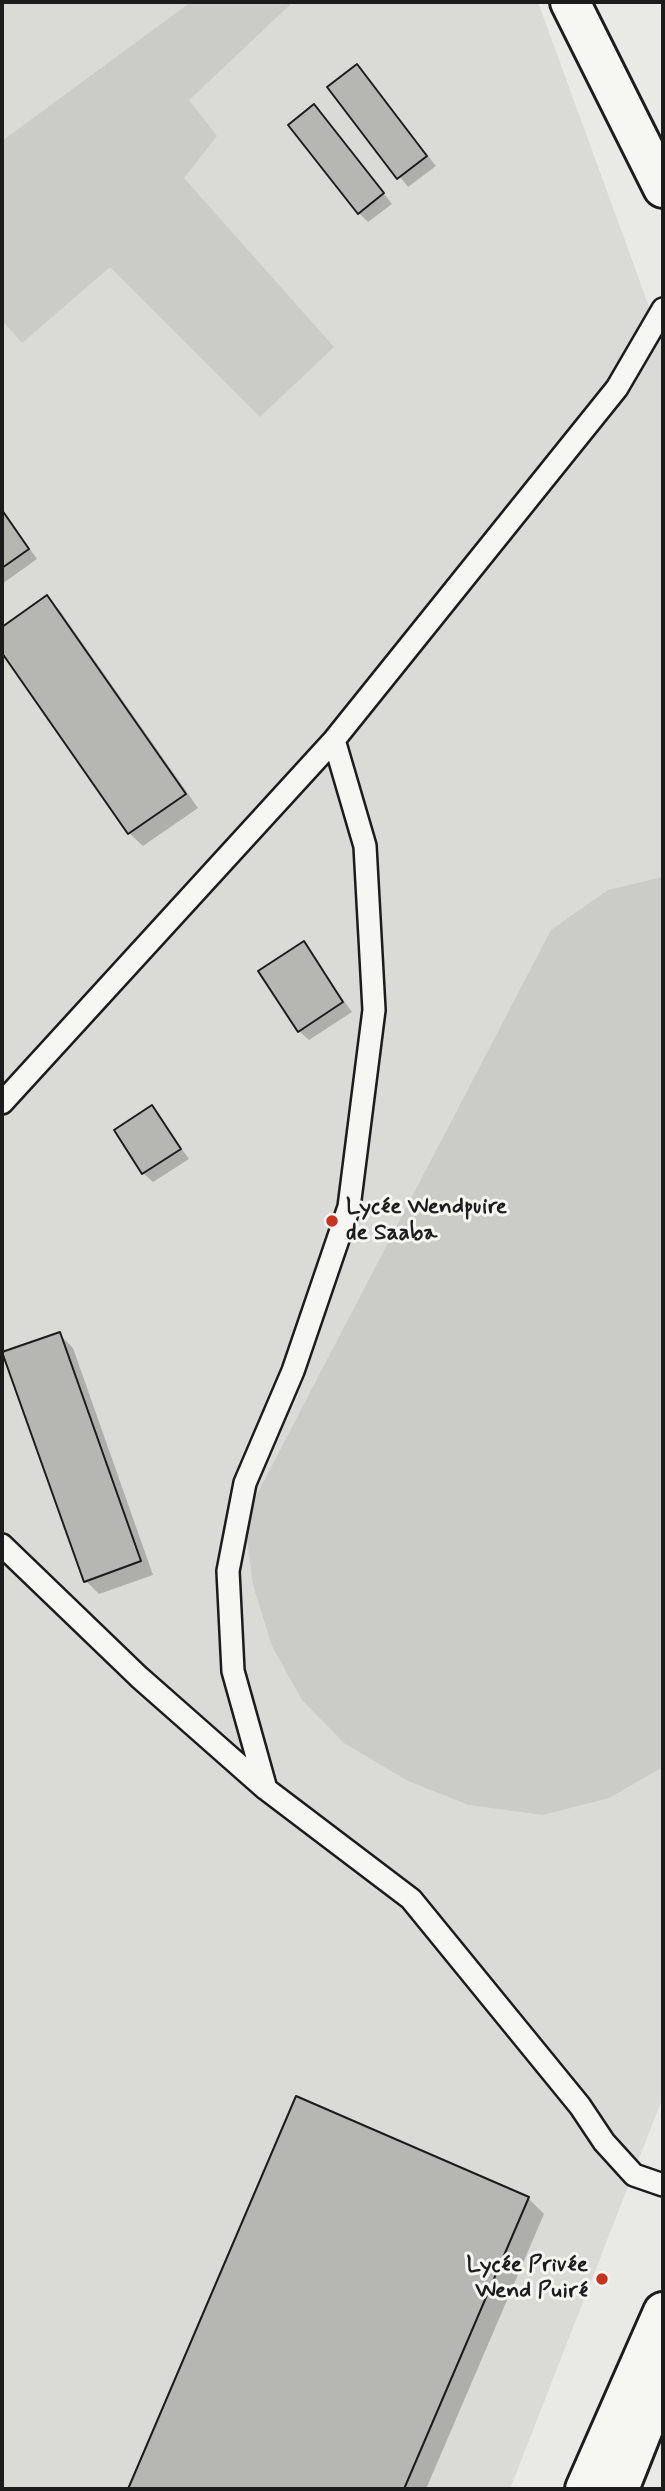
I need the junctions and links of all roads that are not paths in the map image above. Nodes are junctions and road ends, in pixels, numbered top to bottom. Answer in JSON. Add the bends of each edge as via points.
{"nodes":[{"id":1,"x":570,"y":2,"type":"edge"},
{"id":2,"x":663,"y":188,"type":"edge"},
{"id":3,"x":663,"y":309,"type":"edge"},
{"id":4,"x":334,"y":740,"type":"junction"},
{"id":5,"x":2,"y":1103,"type":"edge"},
{"id":6,"x":2,"y":1545,"type":"edge"},
{"id":7,"x":266,"y":1789,"type":"junction"},
{"id":8,"x":663,"y":2185,"type":"edge"},
{"id":9,"x":663,"y":2312,"type":"edge"},
{"id":10,"x":663,"y":2378,"type":"edge"},
{"id":11,"x":585,"y":2489,"type":"edge"},
{"id":12,"x":619,"y":2489,"type":"edge"}],
"edges":[{"from":1,"to":2,"type":"street"},
{"from":3,"to":4,"type":"lane","via":[[617,388]]},
{"from":4,"to":5,"type":"lane"},
{"from":4,"to":7,"type":"lane","via":[[365,846],[374,1010],[349,1207],[293,1371],[246,1483],[228,1571],[233,1671]]},
{"from":6,"to":7,"type":"lane","via":[[139,1677]]},
{"from":7,"to":8,"type":"lane","via":[[411,1899],[580,2106],[604,2142],[634,2175]]},
{"from":9,"to":11,"type":"street"},
{"from":10,"to":12,"type":"street"}]}
